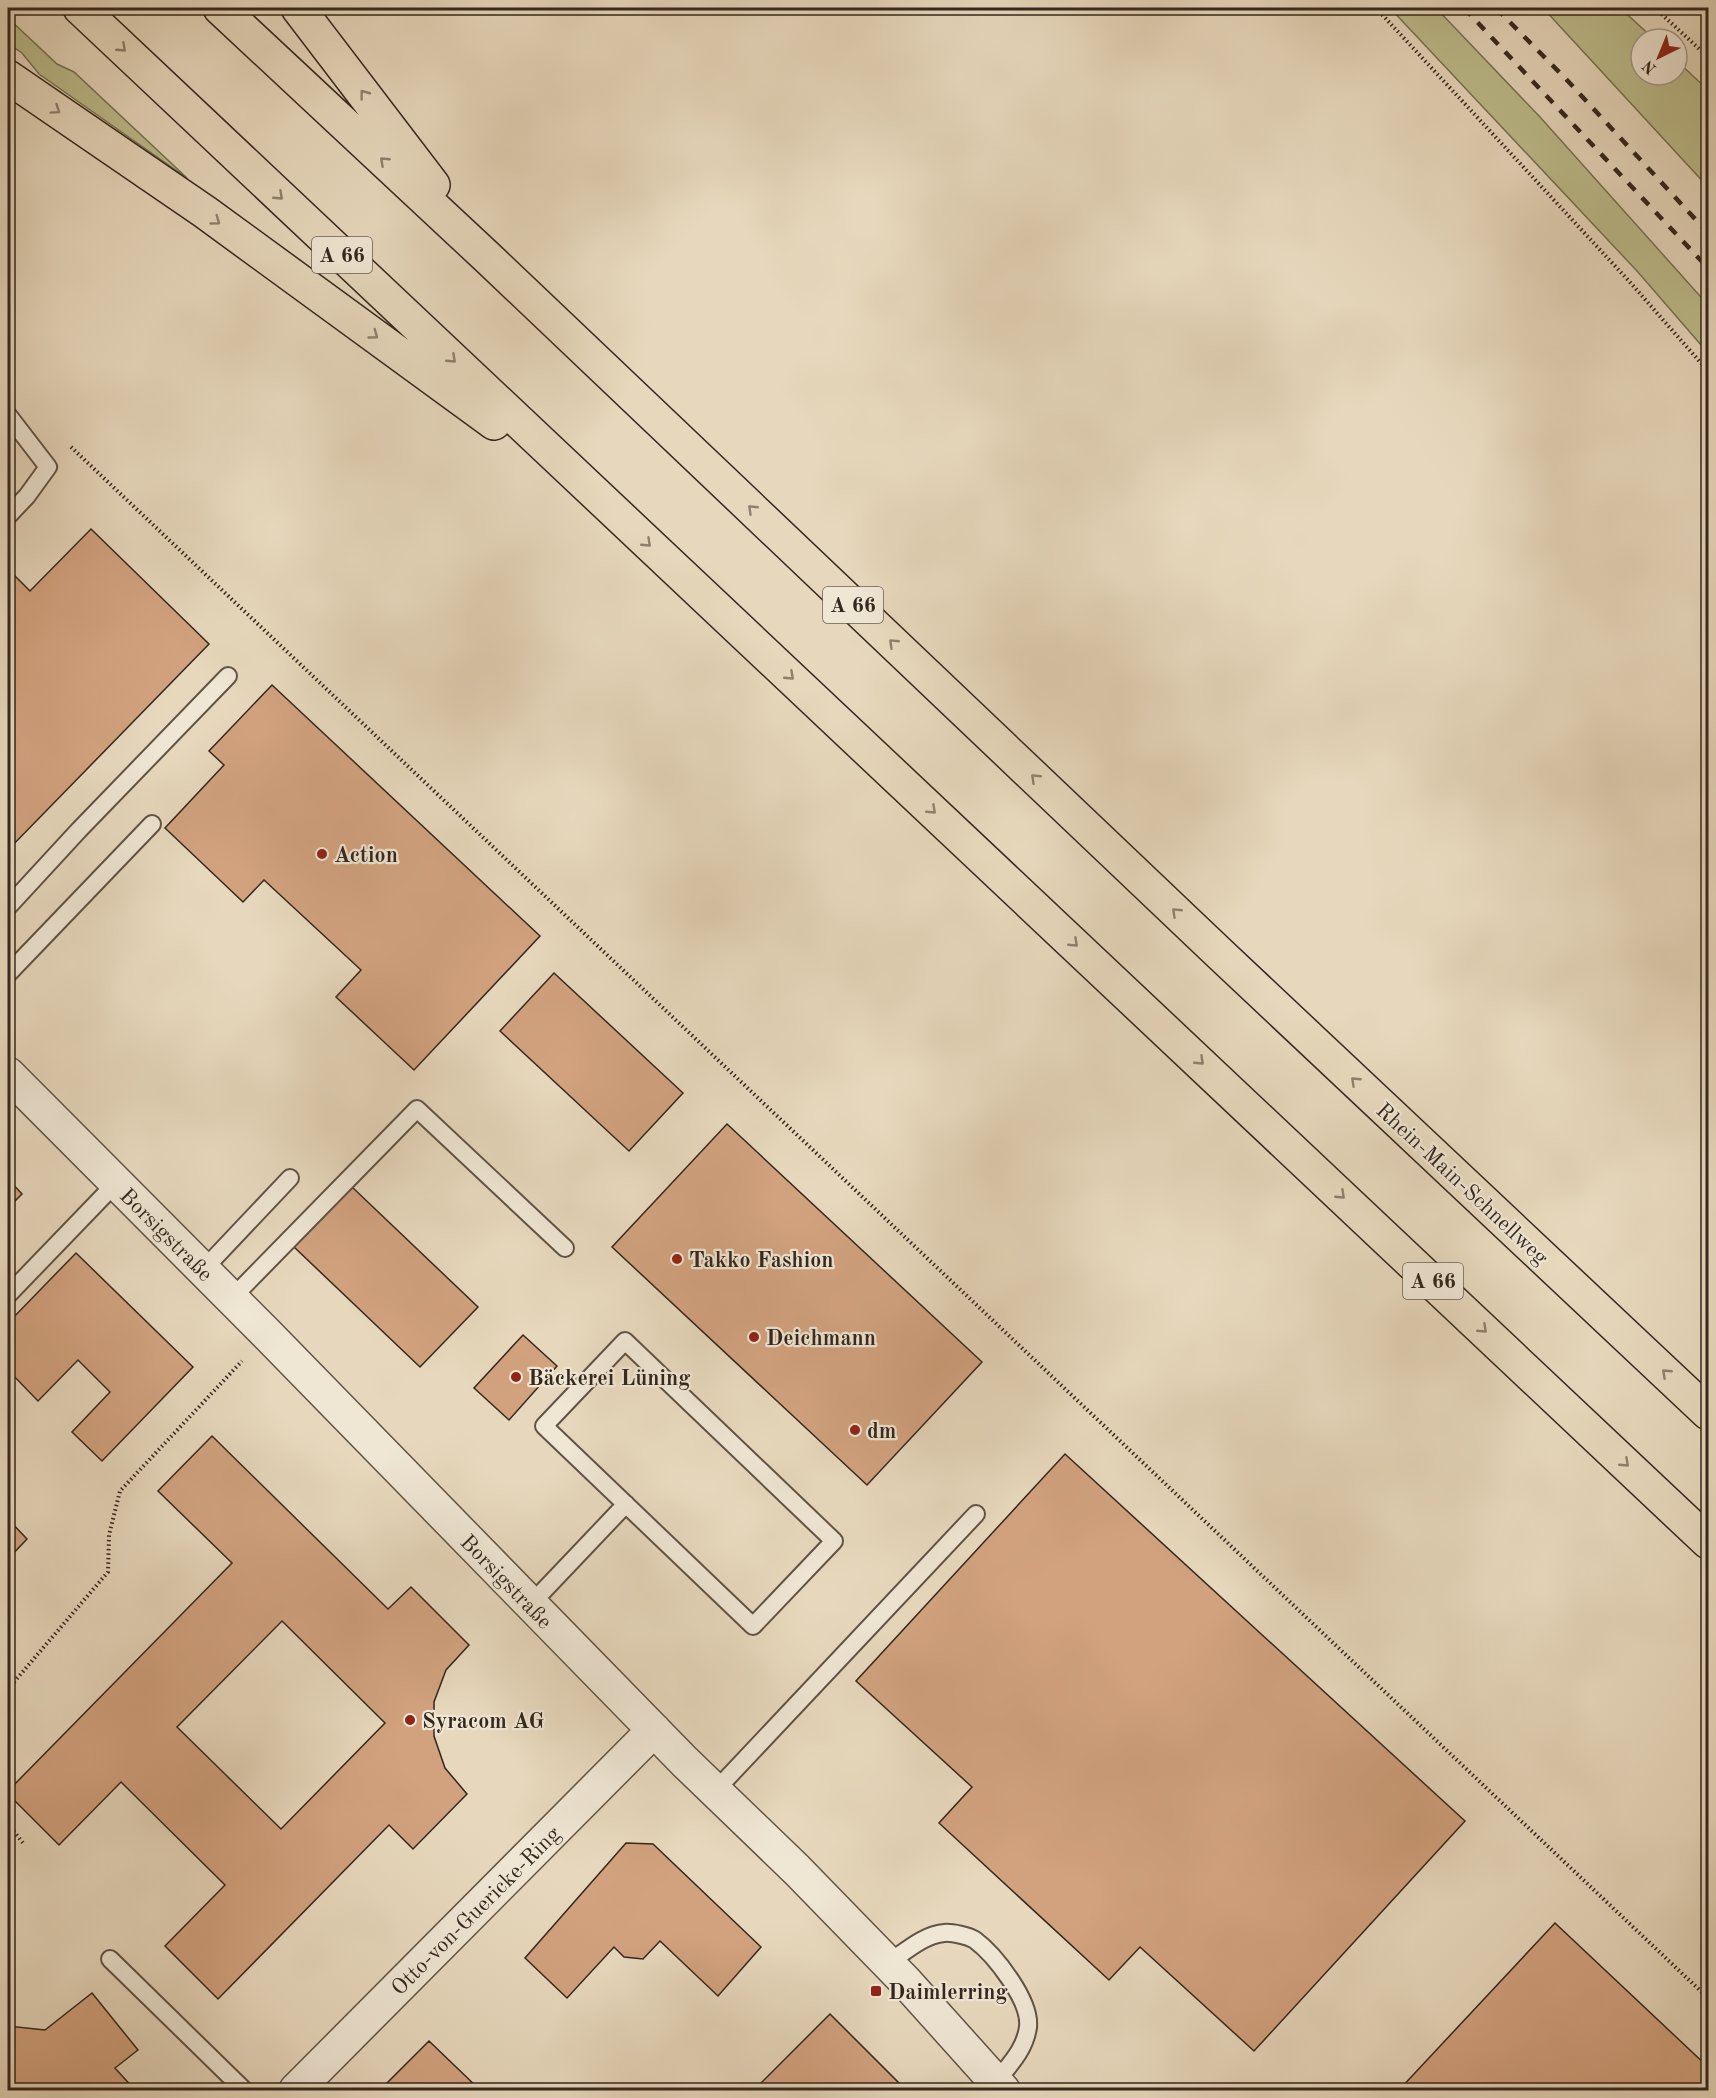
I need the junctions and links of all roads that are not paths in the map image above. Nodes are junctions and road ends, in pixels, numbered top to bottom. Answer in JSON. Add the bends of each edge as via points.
{"nodes":[{"id":1,"x":80,"y":8,"type":"edge"},
{"id":2,"x":220,"y":8,"type":"edge"},
{"id":3,"x":298,"y":8,"type":"edge"},
{"id":4,"x":8,"y":77,"type":"edge"},
{"id":5,"x":488,"y":258,"type":"junction"},
{"id":6,"x":8,"y":415,"type":"edge"},
{"id":7,"x":605,"y":503,"type":"junction"},
{"id":8,"x":8,"y":516,"type":"edge"},
{"id":9,"x":228,"y":676,"type":"dead end"},
{"id":10,"x":152,"y":824,"type":"dead end"},
{"id":11,"x":8,"y":907,"type":"edge"},
{"id":12,"x":8,"y":974,"type":"edge"},
{"id":13,"x":8,"y":1074,"type":"edge"},
{"id":14,"x":290,"y":1178,"type":"dead end"},
{"id":15,"x":116,"y":1183,"type":"junction"},
{"id":16,"x":565,"y":1248,"type":"dead end"},
{"id":17,"x":203,"y":1270,"type":"junction"},
{"id":18,"x":8,"y":1295,"type":"edge"},
{"id":19,"x":231,"y":1299,"type":"junction"},
{"id":20,"x":1708,"y":1413,"type":"edge"},
{"id":21,"x":626,"y":1504,"type":"junction"},
{"id":22,"x":976,"y":1514,"type":"dead end"},
{"id":23,"x":1708,"y":1542,"type":"edge"},
{"id":24,"x":530,"y":1605,"type":"junction"},
{"id":25,"x":654,"y":1730,"type":"junction"},
{"id":26,"x":716,"y":1791,"type":"junction"},
{"id":27,"x":110,"y":1959,"type":"dead end"},
{"id":28,"x":888,"y":1963,"type":"junction"},
{"id":29,"x":1000,"y":2086,"type":"edge"},
{"id":30,"x":244,"y":2091,"type":"edge"},
{"id":31,"x":296,"y":2091,"type":"edge"}],
"edges":[{"from":1,"to":7,"type":"highway","number":"A 66","one_way":true},
{"from":5,"to":2,"type":"highway","number":"A 66","one_way":true},
{"from":5,"to":3,"type":"highway","one_way":true},
{"from":4,"to":7,"type":"highway","one_way":true,"via":[[205,212]]},
{"from":20,"to":5,"type":"highway","name":"Rhein-Main-Schnellweg","number":"A 66","one_way":true},
{"from":6,"to":8,"type":"lane","via":[[48,467]]},
{"from":7,"to":23,"type":"highway","number":"A 66","one_way":true},
{"from":9,"to":11,"type":"lane"},
{"from":10,"to":12,"type":"lane"},
{"from":13,"to":15,"type":"street","name":"Borsigstraße"},
{"from":14,"to":17,"type":"lane"},
{"from":15,"to":17,"type":"street","name":"Borsigstraße"},
{"from":15,"to":18,"type":"lane"},
{"from":16,"to":19,"type":"lane","via":[[417,1109]]},
{"from":17,"to":19,"type":"street","name":"Borsigstraße"},
{"from":19,"to":24,"type":"street","name":"Borsigstraße"},
{"from":21,"to":21,"type":"lane","via":[[753,1626],[834,1541],[625,1341],[544,1426]]},
{"from":21,"to":24,"type":"lane"},
{"from":22,"to":26,"type":"lane"},
{"from":24,"to":25,"type":"street","name":"Borsigstraße"},
{"from":25,"to":26,"type":"street","name":"Borsigstraße"},
{"from":25,"to":31,"type":"street","name":"Otto-von-Guericke-Ring"},
{"from":26,"to":28,"type":"street","name":"Borsigstraße"},
{"from":27,"to":30,"type":"lane"},
{"from":28,"to":29,"type":"street","name":"Borsigstraße"},
{"from":28,"to":29,"type":"lane","via":[[926,1938],[945,1933],[973,1938],[1006,1972],[1022,2000],[1028,2025],[1022,2048]]}]}
